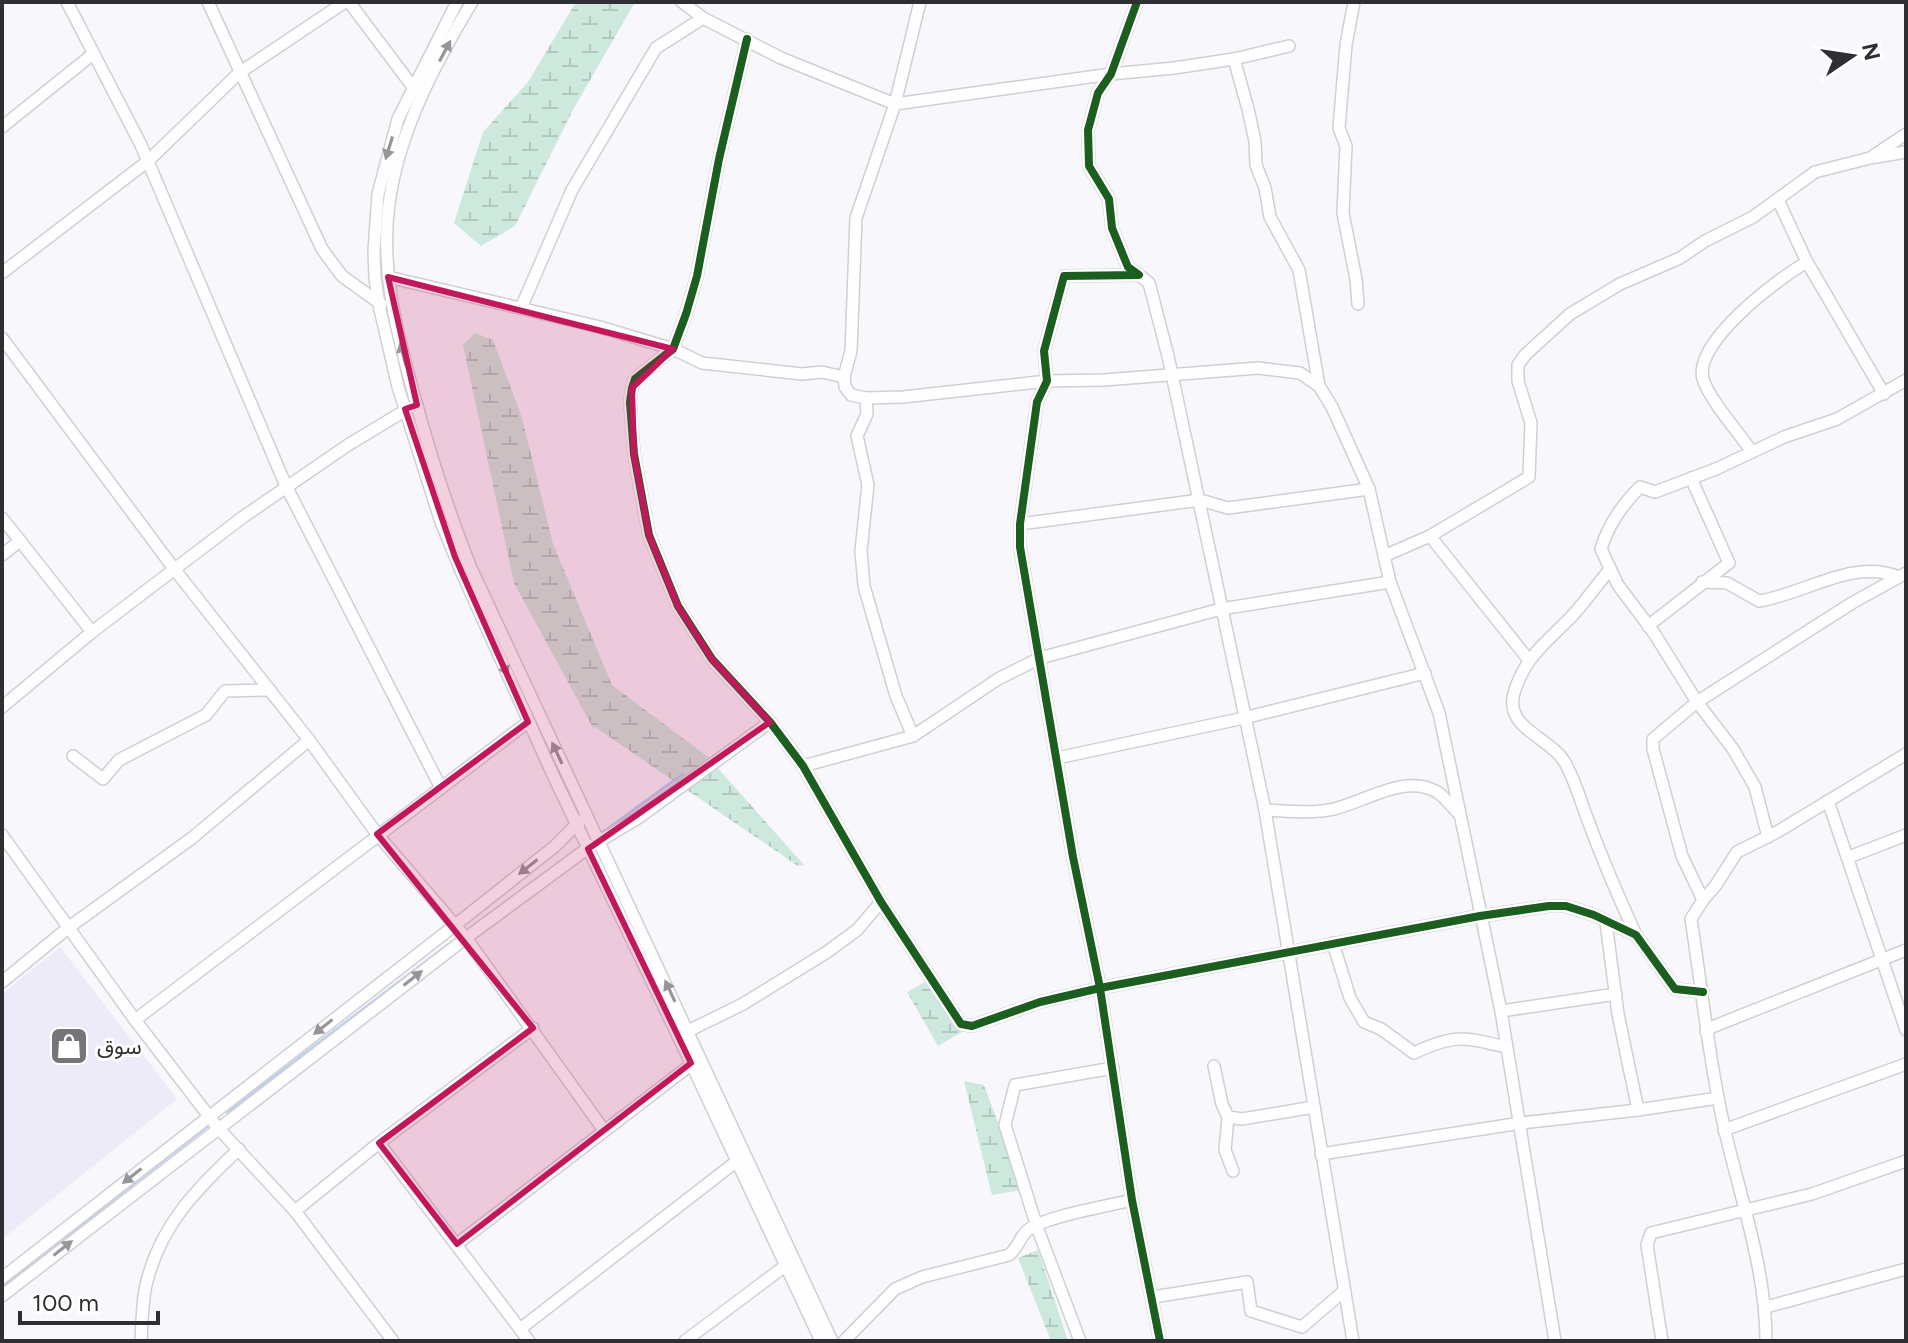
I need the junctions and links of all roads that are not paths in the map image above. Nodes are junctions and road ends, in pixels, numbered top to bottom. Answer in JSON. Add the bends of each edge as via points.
{"nodes":[{"id":1,"x":67,"y":2,"type":"edge"},
{"id":2,"x":208,"y":2,"type":"edge"},
{"id":3,"x":347,"y":2,"type":"edge"},
{"id":4,"x":457,"y":2,"type":"edge"},
{"id":5,"x":472,"y":2,"type":"edge"},
{"id":6,"x":682,"y":2,"type":"edge"},
{"id":7,"x":920,"y":2,"type":"edge"},
{"id":8,"x":1137,"y":2,"type":"edge"},
{"id":9,"x":1354,"y":2,"type":"edge"},
{"id":10,"x":703,"y":18,"type":"junction"},
{"id":11,"x":747,"y":39,"type":"junction"},
{"id":12,"x":1289,"y":46,"type":"dead end"},
{"id":13,"x":93,"y":54,"type":"junction"},
{"id":14,"x":1234,"y":59,"type":"junction"},
{"id":15,"x":239,"y":73,"type":"junction"},
{"id":16,"x":1111,"y":74,"type":"junction"},
{"id":17,"x":413,"y":87,"type":"junction"},
{"id":18,"x":895,"y":104,"type":"junction"},
{"id":19,"x":2,"y":127,"type":"edge"},
{"id":20,"x":1906,"y":134,"type":"edge"},
{"id":21,"x":1906,"y":152,"type":"edge"},
{"id":22,"x":1870,"y":158,"type":"junction"},
{"id":23,"x":148,"y":161,"type":"junction"},
{"id":24,"x":1778,"y":200,"type":"junction"},
{"id":25,"x":1807,"y":262,"type":"junction"},
{"id":26,"x":2,"y":273,"type":"edge"},
{"id":27,"x":1139,"y":275,"type":"junction"},
{"id":28,"x":388,"y":277,"type":"junction"},
{"id":29,"x":384,"y":304,"type":"junction"},
{"id":30,"x":1358,"y":304,"type":"dead end"},
{"id":31,"x":521,"y":308,"type":"junction"},
{"id":32,"x":2,"y":338,"type":"edge"},
{"id":33,"x":673,"y":349,"type":"junction"},
{"id":34,"x":1172,"y":373,"type":"junction"},
{"id":35,"x":844,"y":377,"type":"junction"},
{"id":36,"x":1906,"y":380,"type":"edge"},
{"id":37,"x":1047,"y":381,"type":"junction"},
{"id":38,"x":1319,"y":386,"type":"junction"},
{"id":39,"x":1884,"y":394,"type":"junction"},
{"id":40,"x":866,"y":398,"type":"junction"},
{"id":41,"x":411,"y":407,"type":"junction"},
{"id":42,"x":1752,"y":452,"type":"junction"},
{"id":43,"x":1691,"y":478,"type":"junction"},
{"id":44,"x":286,"y":486,"type":"junction"},
{"id":45,"x":1369,"y":489,"type":"junction"},
{"id":46,"x":1200,"y":500,"type":"junction"},
{"id":47,"x":2,"y":518,"type":"edge"},
{"id":48,"x":1020,"y":524,"type":"junction"},
{"id":49,"x":1430,"y":536,"type":"junction"},
{"id":50,"x":20,"y":541,"type":"junction"},
{"id":51,"x":2,"y":555,"type":"edge"},
{"id":52,"x":1384,"y":556,"type":"junction"},
{"id":53,"x":1610,"y":569,"type":"junction"},
{"id":54,"x":175,"y":570,"type":"junction"},
{"id":55,"x":1902,"y":575,"type":"edge"},
{"id":56,"x":1390,"y":582,"type":"junction"},
{"id":57,"x":1702,"y":582,"type":"junction"},
{"id":58,"x":1221,"y":609,"type":"junction"},
{"id":59,"x":1648,"y":626,"type":"junction"},
{"id":60,"x":92,"y":632,"type":"junction"},
{"id":61,"x":1040,"y":658,"type":"junction"},
{"id":62,"x":1528,"y":659,"type":"junction"},
{"id":63,"x":1425,"y":673,"type":"junction"},
{"id":64,"x":270,"y":690,"type":"junction"},
{"id":65,"x":1697,"y":702,"type":"junction"},
{"id":66,"x":2,"y":707,"type":"edge"},
{"id":67,"x":1244,"y":718,"type":"junction"},
{"id":68,"x":528,"y":722,"type":"junction"},
{"id":69,"x":770,"y":722,"type":"junction"},
{"id":70,"x":913,"y":736,"type":"junction"},
{"id":71,"x":309,"y":740,"type":"junction"},
{"id":72,"x":1906,"y":754,"type":"edge"},
{"id":73,"x":73,"y":756,"type":"dead end"},
{"id":74,"x":1057,"y":758,"type":"junction"},
{"id":75,"x":803,"y":766,"type":"junction"},
{"id":76,"x":441,"y":788,"type":"junction"},
{"id":77,"x":1828,"y":801,"type":"junction"},
{"id":78,"x":1265,"y":810,"type":"junction"},
{"id":79,"x":1460,"y":815,"type":"junction"},
{"id":80,"x":587,"y":817,"type":"junction"},
{"id":81,"x":576,"y":824,"type":"junction"},
{"id":82,"x":377,"y":834,"type":"junction"},
{"id":83,"x":2,"y":835,"type":"edge"},
{"id":84,"x":1906,"y":835,"type":"edge"},
{"id":85,"x":1768,"y":837,"type":"junction"},
{"id":86,"x":600,"y":841,"type":"junction"},
{"id":87,"x":588,"y":848,"type":"junction"},
{"id":88,"x":6,"y":850,"type":"edge"},
{"id":89,"x":1849,"y":857,"type":"junction"},
{"id":90,"x":1703,"y":900,"type":"junction"},
{"id":91,"x":881,"y":902,"type":"junction"},
{"id":92,"x":1480,"y":916,"type":"junction"},
{"id":93,"x":1606,"y":923,"type":"junction"},
{"id":94,"x":454,"y":926,"type":"junction"},
{"id":95,"x":68,"y":928,"type":"junction"},
{"id":96,"x":1636,"y":935,"type":"junction"},
{"id":97,"x":466,"y":938,"type":"junction"},
{"id":98,"x":1333,"y":943,"type":"junction"},
{"id":99,"x":1906,"y":950,"type":"edge"},
{"id":100,"x":1288,"y":952,"type":"junction"},
{"id":101,"x":1881,"y":962,"type":"junction"},
{"id":102,"x":2,"y":982,"type":"edge"},
{"id":103,"x":1100,"y":988,"type":"junction"},
{"id":104,"x":1703,"y":992,"type":"junction"},
{"id":105,"x":1616,"y":994,"type":"junction"},
{"id":106,"x":1501,"y":1011,"type":"junction"},
{"id":107,"x":135,"y":1020,"type":"junction"},
{"id":108,"x":533,"y":1028,"type":"junction"},
{"id":109,"x":1906,"y":1030,"type":"edge"},
{"id":110,"x":688,"y":1031,"type":"junction"},
{"id":111,"x":1706,"y":1032,"type":"junction"},
{"id":112,"x":1506,"y":1047,"type":"junction"},
{"id":113,"x":696,"y":1060,"type":"junction"},
{"id":114,"x":1906,"y":1064,"type":"edge"},
{"id":115,"x":1214,"y":1066,"type":"dead end"},
{"id":116,"x":1113,"y":1068,"type":"junction"},
{"id":117,"x":1718,"y":1098,"type":"junction"},
{"id":118,"x":1314,"y":1107,"type":"junction"},
{"id":119,"x":1638,"y":1110,"type":"junction"},
{"id":120,"x":208,"y":1116,"type":"junction"},
{"id":121,"x":1228,"y":1117,"type":"junction"},
{"id":122,"x":1521,"y":1123,"type":"junction"},
{"id":123,"x":218,"y":1128,"type":"junction"},
{"id":124,"x":603,"y":1129,"type":"junction"},
{"id":125,"x":1724,"y":1130,"type":"junction"},
{"id":126,"x":379,"y":1143,"type":"junction"},
{"id":127,"x":239,"y":1149,"type":"junction"},
{"id":128,"x":1321,"y":1154,"type":"junction"},
{"id":129,"x":737,"y":1161,"type":"junction"},
{"id":130,"x":1906,"y":1161,"type":"edge"},
{"id":131,"x":1233,"y":1171,"type":"dead end"},
{"id":132,"x":1132,"y":1200,"type":"junction"},
{"id":133,"x":295,"y":1211,"type":"junction"},
{"id":134,"x":1745,"y":1212,"type":"junction"},
{"id":135,"x":1037,"y":1227,"type":"junction"},
{"id":136,"x":457,"y":1244,"type":"junction"},
{"id":137,"x":785,"y":1266,"type":"junction"},
{"id":138,"x":1906,"y":1269,"type":"edge"},
{"id":139,"x":2,"y":1278,"type":"edge"},
{"id":140,"x":1344,"y":1291,"type":"junction"},
{"id":141,"x":2,"y":1296,"type":"edge"},
{"id":142,"x":1153,"y":1297,"type":"junction"},
{"id":143,"x":1766,"y":1307,"type":"junction"},
{"id":144,"x":520,"y":1329,"type":"junction"},
{"id":145,"x":141,"y":1341,"type":"edge"},
{"id":146,"x":393,"y":1341,"type":"edge"},
{"id":147,"x":529,"y":1341,"type":"edge"},
{"id":148,"x":685,"y":1341,"type":"edge"},
{"id":149,"x":821,"y":1341,"type":"edge"},
{"id":150,"x":832,"y":1341,"type":"edge"},
{"id":151,"x":844,"y":1341,"type":"edge"},
{"id":152,"x":1080,"y":1341,"type":"edge"},
{"id":153,"x":1160,"y":1341,"type":"edge"},
{"id":154,"x":1353,"y":1341,"type":"edge"},
{"id":155,"x":1555,"y":1341,"type":"edge"},
{"id":156,"x":1662,"y":1341,"type":"edge"},
{"id":157,"x":1766,"y":1341,"type":"edge"}],
"edges":[{"from":1,"to":13,"type":"street"},
{"from":2,"to":15,"type":"street"},
{"from":3,"to":15,"type":"street"},
{"from":3,"to":17,"type":"street"},
{"from":4,"to":17,"type":"street"},
{"from":28,"to":5,"type":"street","one_way":true,"via":[[387,227],[396,166],[409,124]]},
{"from":6,"to":10,"type":"street"},
{"from":7,"to":18,"type":"street"},
{"from":8,"to":16,"type":"street"},
{"from":9,"to":30,"type":"street","via":[[1339,128],[1346,146],[1343,213]]},
{"from":10,"to":11,"type":"street"},
{"from":10,"to":31,"type":"street","via":[[656,48],[572,190]]},
{"from":11,"to":18,"type":"street"},
{"from":11,"to":33,"type":"street","via":[[697,276]]},
{"from":12,"to":14,"type":"street"},
{"from":13,"to":19,"type":"street"},
{"from":13,"to":23,"type":"street"},
{"from":14,"to":16,"type":"street"},
{"from":14,"to":38,"type":"street","via":[[1270,217],[1299,270]]},
{"from":15,"to":23,"type":"street"},
{"from":15,"to":29,"type":"street","via":[[322,249],[342,276]]},
{"from":16,"to":18,"type":"street"},
{"from":16,"to":27,"type":"street","via":[[1098,93],[1088,130],[1089,166],[1109,199],[1112,228],[1128,267]]},
{"from":17,"to":29,"type":"street","one_way":true,"via":[[398,119],[378,194],[374,251]]},
{"from":18,"to":35,"type":"street","via":[[856,218],[851,351]]},
{"from":20,"to":22,"type":"street"},
{"from":21,"to":22,"type":"street"},
{"from":22,"to":24,"type":"street","via":[[1815,172]]},
{"from":23,"to":26,"type":"street"},
{"from":23,"to":44,"type":"street"},
{"from":24,"to":25,"type":"street"},
{"from":24,"to":49,"type":"street","via":[[1570,314],[1525,355],[1518,365],[1518,381],[1531,423],[1529,477]]},
{"from":25,"to":39,"type":"street"},
{"from":25,"to":42,"type":"street","via":[[1755,300],[1721,334],[1702,364],[1705,384]]},
{"from":27,"to":34,"type":"street","via":[[1149,283]]},
{"from":27,"to":37,"type":"street","via":[[1064,276],[1044,351]]},
{"from":28,"to":29,"type":"street"},
{"from":28,"to":31,"type":"street"},
{"from":29,"to":41,"type":"street"},
{"from":31,"to":33,"type":"street"},
{"from":32,"to":54,"type":"street"},
{"from":33,"to":35,"type":"street","via":[[722,367]]},
{"from":33,"to":69,"type":"street","via":[[635,379],[630,402],[649,535],[678,606],[712,659]]},
{"from":34,"to":37,"type":"street"},
{"from":34,"to":38,"type":"street","via":[[1280,369],[1300,373]]},
{"from":34,"to":46,"type":"street"},
{"from":35,"to":40,"type":"street","via":[[851,395]]},
{"from":36,"to":39,"type":"street"},
{"from":37,"to":40,"type":"street"},
{"from":37,"to":48,"type":"street","via":[[1037,402]]},
{"from":38,"to":45,"type":"street"},
{"from":39,"to":42,"type":"street"},
{"from":40,"to":70,"type":"street","via":[[867,414],[857,436],[868,485],[861,551],[864,586]]},
{"from":41,"to":44,"type":"street"},
{"from":41,"to":68,"type":"street","one_way":true,"via":[[450,545]]},
{"from":80,"to":41,"type":"street","one_way":true,"via":[[471,568]]},
{"from":42,"to":43,"type":"street"},
{"from":43,"to":53,"type":"street","via":[[1655,492],[1640,487],[1630,496],[1601,549]]},
{"from":43,"to":57,"type":"street","via":[[1729,563]]},
{"from":44,"to":54,"type":"street"},
{"from":44,"to":76,"type":"street"},
{"from":45,"to":46,"type":"street","via":[[1228,508]]},
{"from":45,"to":52,"type":"street"},
{"from":46,"to":48,"type":"street"},
{"from":46,"to":58,"type":"street"},
{"from":47,"to":50,"type":"street"},
{"from":48,"to":61,"type":"street"},
{"from":49,"to":52,"type":"street"},
{"from":49,"to":62,"type":"street"},
{"from":50,"to":51,"type":"street"},
{"from":50,"to":60,"type":"street"},
{"from":52,"to":56,"type":"street"},
{"from":53,"to":59,"type":"street"},
{"from":53,"to":62,"type":"street"},
{"from":54,"to":60,"type":"street"},
{"from":54,"to":64,"type":"street"},
{"from":55,"to":57,"type":"street","via":[[1874,571],[1829,577],[1759,601],[1727,583]]},
{"from":55,"to":65,"type":"street"},
{"from":56,"to":58,"type":"street"},
{"from":56,"to":63,"type":"street"},
{"from":57,"to":59,"type":"street"},
{"from":58,"to":61,"type":"street"},
{"from":58,"to":67,"type":"street"},
{"from":59,"to":65,"type":"street"},
{"from":60,"to":66,"type":"street"},
{"from":61,"to":70,"type":"street","via":[[998,679]]},
{"from":61,"to":74,"type":"street"},
{"from":62,"to":96,"type":"street","via":[[1513,707],[1523,726],[1552,745],[1565,763]]},
{"from":63,"to":67,"type":"street"},
{"from":63,"to":79,"type":"street","via":[[1439,713]]},
{"from":64,"to":71,"type":"street"},
{"from":64,"to":73,"type":"street","via":[[225,691],[206,715],[119,760],[103,779]]},
{"from":65,"to":85,"type":"street","via":[[1755,787]]},
{"from":65,"to":90,"type":"street","via":[[1664,727],[1653,743],[1682,856]]},
{"from":67,"to":74,"type":"street"},
{"from":67,"to":78,"type":"street"},
{"from":68,"to":76,"type":"street"},
{"from":68,"to":81,"type":"street"},
{"from":69,"to":75,"type":"street"},
{"from":69,"to":86,"type":"street"},
{"from":70,"to":75,"type":"street"},
{"from":71,"to":82,"type":"street"},
{"from":71,"to":95,"type":"street","via":[[192,838]]},
{"from":72,"to":77,"type":"street"},
{"from":74,"to":103,"type":"street"},
{"from":75,"to":91,"type":"street"},
{"from":76,"to":82,"type":"street"},
{"from":77,"to":85,"type":"street"},
{"from":77,"to":89,"type":"street"},
{"from":78,"to":79,"type":"street","via":[[1334,809],[1415,786],[1436,791]]},
{"from":78,"to":100,"type":"street"},
{"from":79,"to":92,"type":"street"},
{"from":80,"to":81,"type":"street"},
{"from":80,"to":86,"type":"street"},
{"from":81,"to":87,"type":"street"},
{"from":81,"to":94,"type":"street","one_way":true},
{"from":82,"to":94,"type":"street"},
{"from":82,"to":107,"type":"street"},
{"from":83,"to":88,"type":"street"},
{"from":84,"to":89,"type":"street"},
{"from":85,"to":90,"type":"street","via":[[1737,852]]},
{"from":86,"to":87,"type":"street"},
{"from":110,"to":86,"type":"street","one_way":true},
{"from":87,"to":97,"type":"street"},
{"from":87,"to":113,"type":"street"},
{"from":88,"to":95,"type":"street"},
{"from":89,"to":101,"type":"street"},
{"from":90,"to":104,"type":"street","via":[[1691,919]]},
{"from":91,"to":103,"type":"street","via":[[966,1026]]},
{"from":91,"to":110,"type":"street","via":[[857,930],[827,952]]},
{"from":92,"to":93,"type":"street","via":[[1566,906]]},
{"from":92,"to":98,"type":"street"},
{"from":92,"to":106,"type":"street"},
{"from":93,"to":96,"type":"street"},
{"from":93,"to":105,"type":"street"},
{"from":94,"to":97,"type":"street"},
{"from":94,"to":120,"type":"street","one_way":true},
{"from":95,"to":102,"type":"street"},
{"from":95,"to":107,"type":"street"},
{"from":96,"to":104,"type":"street","via":[[1675,989]]},
{"from":97,"to":108,"type":"street"},
{"from":123,"to":97,"type":"street","one_way":true},
{"from":98,"to":100,"type":"street"},
{"from":98,"to":112,"type":"street","via":[[1350,998],[1364,1022],[1414,1053],[1438,1041],[1465,1037]]},
{"from":99,"to":101,"type":"street"},
{"from":100,"to":103,"type":"street"},
{"from":100,"to":118,"type":"street"},
{"from":101,"to":109,"type":"street"},
{"from":101,"to":111,"type":"street"},
{"from":103,"to":116,"type":"street"},
{"from":104,"to":111,"type":"street"},
{"from":105,"to":106,"type":"street"},
{"from":105,"to":119,"type":"street"},
{"from":106,"to":112,"type":"street"},
{"from":107,"to":120,"type":"street"},
{"from":108,"to":124,"type":"street"},
{"from":108,"to":126,"type":"street"},
{"from":110,"to":113,"type":"street"},
{"from":111,"to":117,"type":"street"},
{"from":112,"to":122,"type":"street"},
{"from":113,"to":124,"type":"street"},
{"from":113,"to":129,"type":"street"},
{"from":113,"to":150,"type":"street"},
{"from":114,"to":125,"type":"street"},
{"from":115,"to":121,"type":"street"},
{"from":116,"to":132,"type":"street"},
{"from":116,"to":135,"type":"street","via":[[1015,1085],[1005,1125]]},
{"from":117,"to":119,"type":"street"},
{"from":117,"to":125,"type":"street"},
{"from":118,"to":121,"type":"street"},
{"from":118,"to":128,"type":"street"},
{"from":119,"to":122,"type":"street"},
{"from":120,"to":123,"type":"street"},
{"from":120,"to":139,"type":"street","one_way":true},
{"from":121,"to":131,"type":"street","via":[[1225,1150]]},
{"from":122,"to":128,"type":"street"},
{"from":122,"to":155,"type":"street"},
{"from":123,"to":127,"type":"street"},
{"from":141,"to":123,"type":"street","one_way":true},
{"from":124,"to":136,"type":"street"},
{"from":125,"to":134,"type":"street"},
{"from":126,"to":133,"type":"street"},
{"from":126,"to":136,"type":"street"},
{"from":127,"to":133,"type":"street"},
{"from":127,"to":145,"type":"street","via":[[171,1221],[146,1286]]},
{"from":128,"to":140,"type":"street"},
{"from":129,"to":137,"type":"street"},
{"from":129,"to":144,"type":"street"},
{"from":130,"to":134,"type":"street"},
{"from":132,"to":135,"type":"street"},
{"from":132,"to":142,"type":"street"},
{"from":133,"to":146,"type":"street"},
{"from":134,"to":143,"type":"street"},
{"from":134,"to":156,"type":"street","via":[[1651,1233],[1647,1245]]},
{"from":135,"to":151,"type":"street","via":[[1027,1230],[1009,1255],[895,1289]]},
{"from":135,"to":152,"type":"street"},
{"from":136,"to":144,"type":"street"},
{"from":137,"to":148,"type":"street"},
{"from":137,"to":149,"type":"street"},
{"from":138,"to":143,"type":"street"},
{"from":140,"to":142,"type":"street","via":[[1302,1327],[1251,1311],[1247,1282]]},
{"from":140,"to":154,"type":"street"},
{"from":142,"to":153,"type":"street"},
{"from":143,"to":157,"type":"street"},
{"from":144,"to":147,"type":"street"}]}
